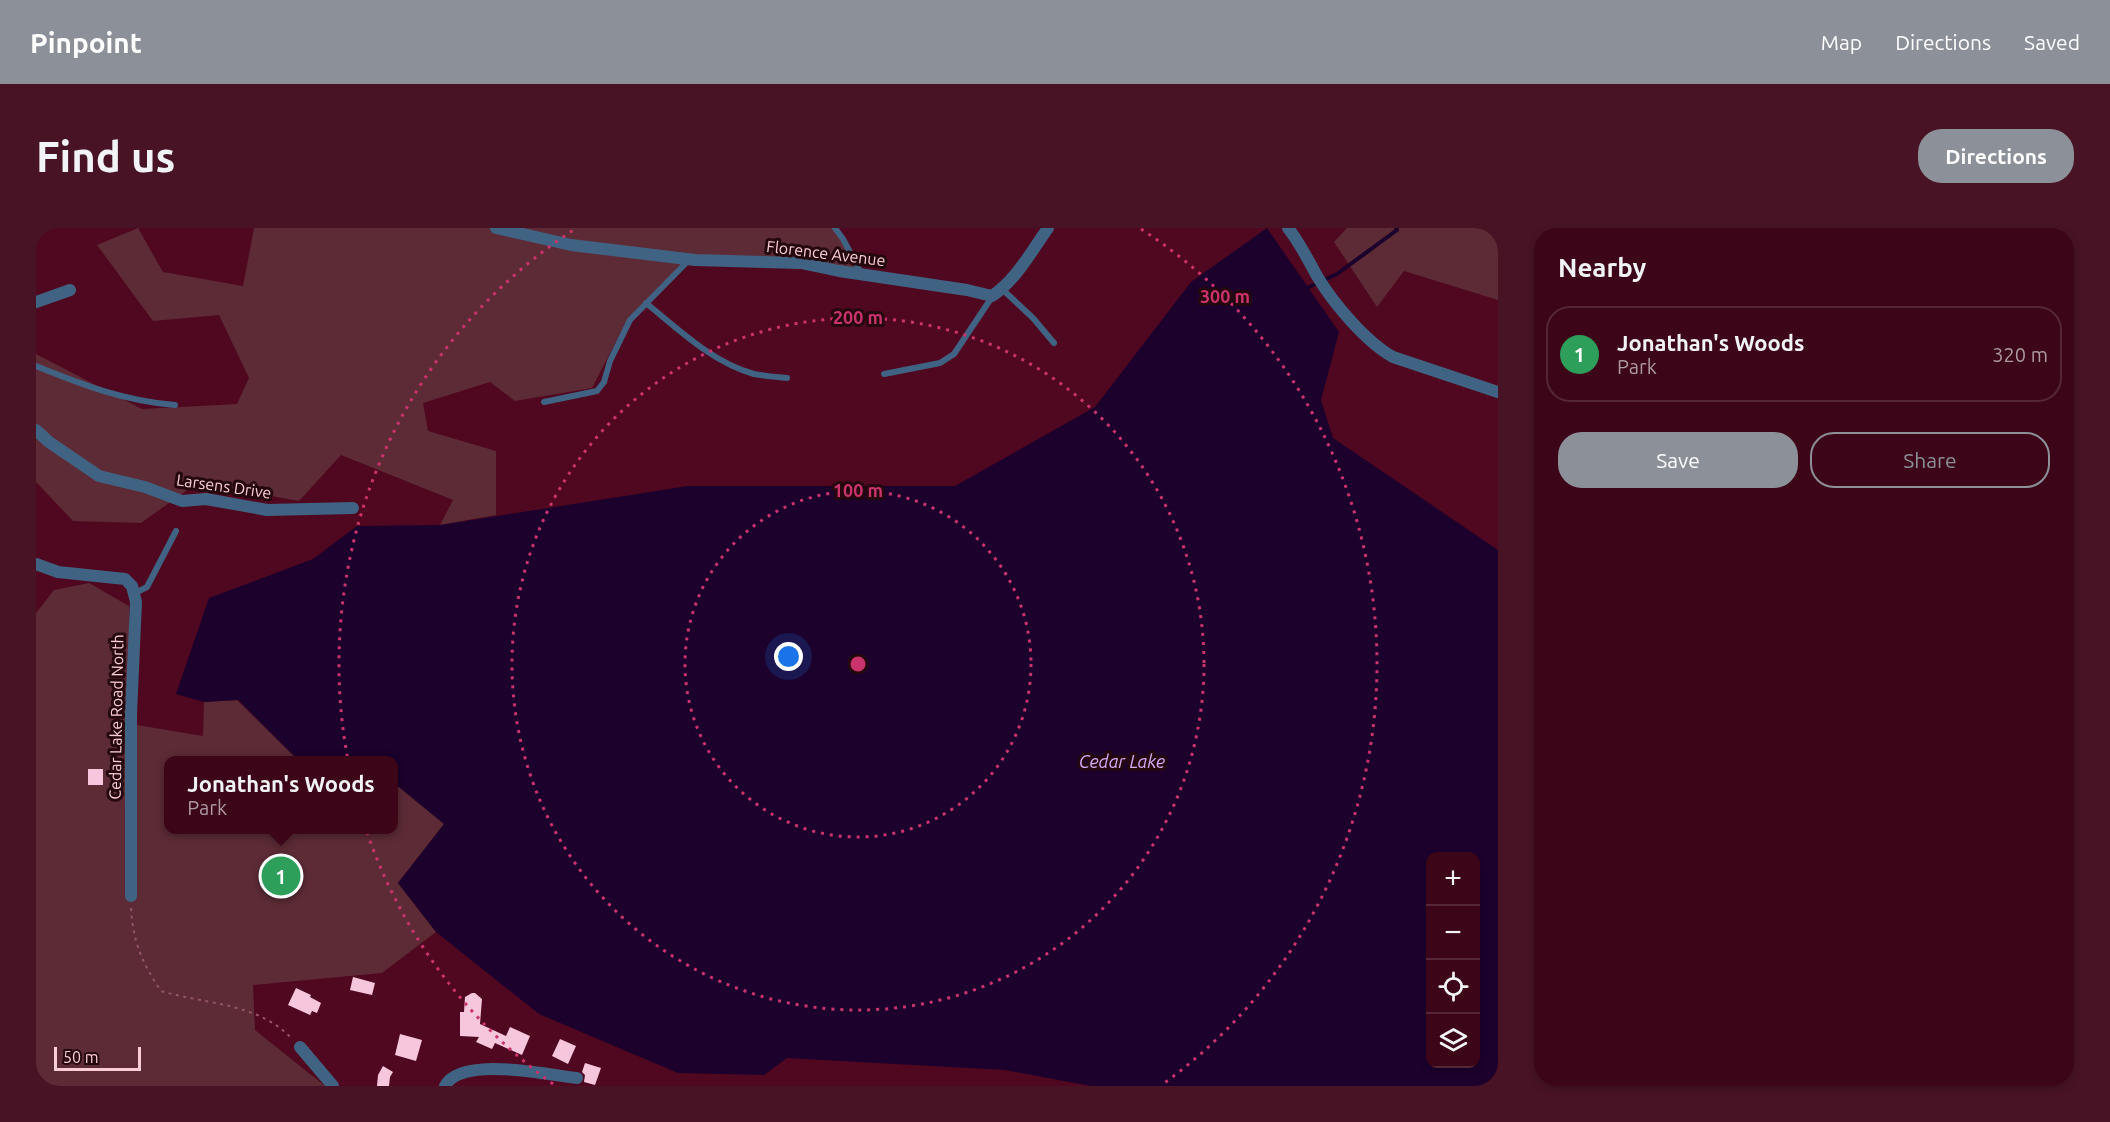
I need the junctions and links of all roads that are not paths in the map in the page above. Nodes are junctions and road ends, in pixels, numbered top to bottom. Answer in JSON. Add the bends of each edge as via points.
{"nodes":[{"id":1,"x":496,"y":228,"type":"edge"},
{"id":2,"x":835,"y":228,"type":"edge"},
{"id":3,"x":1048,"y":228,"type":"edge"},
{"id":4,"x":1288,"y":228,"type":"edge"},
{"id":5,"x":690,"y":260,"type":"junction"},
{"id":6,"x":861,"y":274,"type":"junction"},
{"id":7,"x":69,"y":290,"type":"dead end"},
{"id":8,"x":997,"y":293,"type":"junction"},
{"id":9,"x":36,"y":302,"type":"edge"},
{"id":10,"x":646,"y":303,"type":"junction"},
{"id":11,"x":1054,"y":343,"type":"dead end"},
{"id":12,"x":36,"y":366,"type":"edge"},
{"id":13,"x":884,"y":374,"type":"dead end"},
{"id":14,"x":787,"y":378,"type":"dead end"},
{"id":15,"x":1498,"y":392,"type":"edge"},
{"id":16,"x":544,"y":402,"type":"dead end"},
{"id":17,"x":175,"y":405,"type":"dead end"},
{"id":18,"x":36,"y":430,"type":"edge"},
{"id":19,"x":353,"y":508,"type":"dead end"},
{"id":20,"x":176,"y":531,"type":"dead end"},
{"id":21,"x":36,"y":564,"type":"edge"},
{"id":22,"x":135,"y":593,"type":"junction"},
{"id":23,"x":130,"y":896,"type":"road end"},
{"id":24,"x":300,"y":1047,"type":"road end"},
{"id":25,"x":577,"y":1078,"type":"dead end"},
{"id":26,"x":333,"y":1086,"type":"edge"},
{"id":27,"x":445,"y":1086,"type":"edge"}],
"edges":[{"from":1,"to":5,"type":"street","name":"Florence Avenue","via":[[571,245]]},
{"from":2,"to":6,"type":"lane"},
{"from":3,"to":8,"type":"street"},
{"from":4,"to":15,"type":"street","via":[[1321,282],[1377,348]]},
{"from":5,"to":6,"type":"street","name":"Florence Avenue","via":[[801,263]]},
{"from":5,"to":10,"type":"lane"},
{"from":6,"to":8,"type":"street","name":"Florence Avenue"},
{"from":7,"to":9,"type":"street"},
{"from":8,"to":11,"type":"lane","via":[[1033,318]]},
{"from":8,"to":13,"type":"lane","via":[[954,354],[940,363]]},
{"from":10,"to":14,"type":"lane","via":[[726,362],[754,374]]},
{"from":10,"to":16,"type":"lane","via":[[620,338],[597,392]]},
{"from":12,"to":17,"type":"lane","via":[[112,395]]},
{"from":18,"to":19,"type":"street","name":"Larsens Drive","via":[[99,476],[182,501],[226,501],[267,510]]},
{"from":20,"to":22,"type":"lane","via":[[147,586]]},
{"from":21,"to":22,"type":"street","via":[[58,572],[125,579]]},
{"from":22,"to":23,"type":"street","name":"Cedar Lake Road North"},
{"from":24,"to":26,"type":"street"},
{"from":25,"to":27,"type":"street","via":[[497,1068],[465,1072]]}]}
